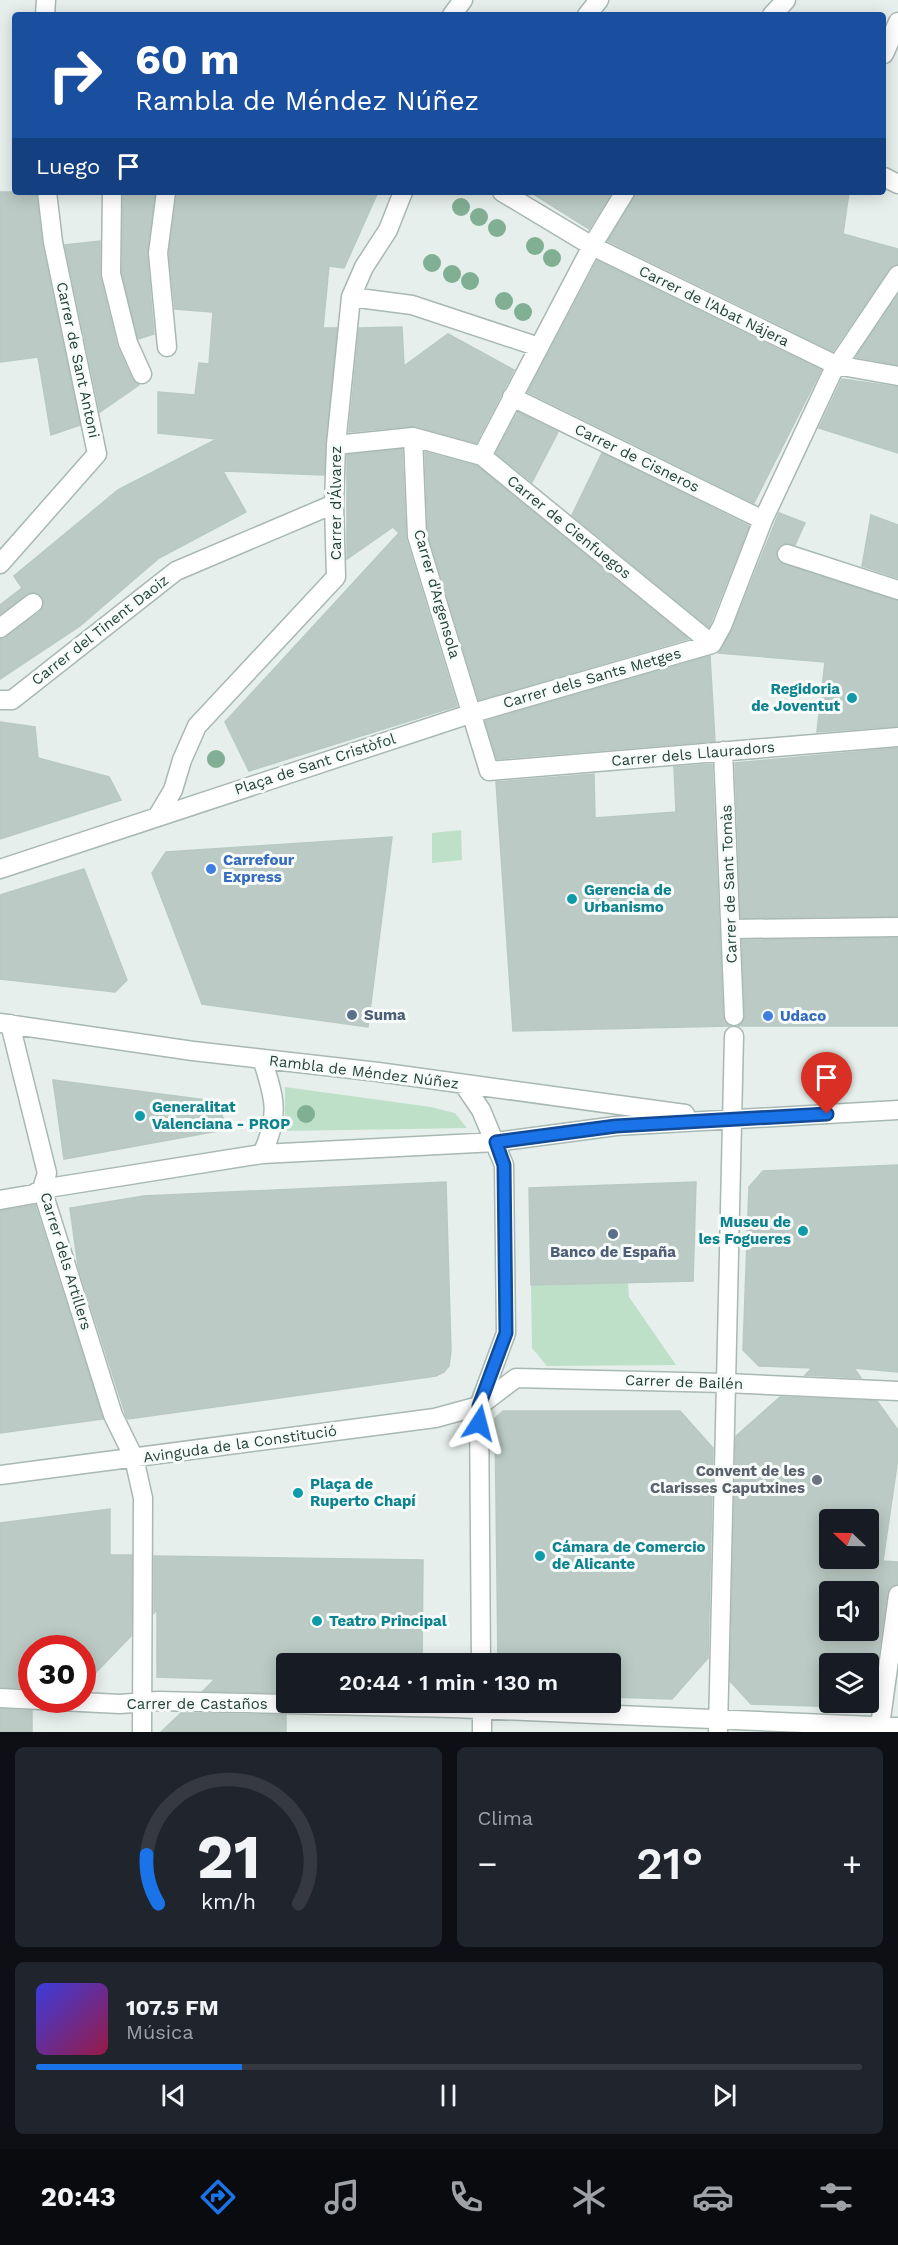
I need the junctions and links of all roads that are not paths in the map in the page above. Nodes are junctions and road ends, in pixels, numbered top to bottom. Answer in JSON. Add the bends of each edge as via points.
{"nodes":[{"id":1,"x":786,"y":0,"type":"edge"},
{"id":2,"x":775,"y":12,"type":"edge"},
{"id":3,"x":898,"y":22,"type":"edge"},
{"id":4,"x":886,"y":51,"type":"edge"},
{"id":5,"x":47,"y":195,"type":"edge"},
{"id":6,"x":112,"y":195,"type":"edge"},
{"id":7,"x":166,"y":195,"type":"edge"},
{"id":8,"x":402,"y":195,"type":"edge"},
{"id":9,"x":507,"y":195,"type":"edge"},
{"id":10,"x":623,"y":195,"type":"edge"},
{"id":11,"x":592,"y":246,"type":"junction"},
{"id":12,"x":898,"y":275,"type":"edge"},
{"id":13,"x":351,"y":297,"type":"junction"},
{"id":14,"x":167,"y":347,"type":"dead end"},
{"id":15,"x":539,"y":347,"type":"junction"},
{"id":16,"x":836,"y":365,"type":"junction"},
{"id":17,"x":142,"y":374,"type":"dead end"},
{"id":18,"x":898,"y":376,"type":"edge"},
{"id":19,"x":512,"y":397,"type":"junction"},
{"id":20,"x":413,"y":437,"type":"junction"},
{"id":21,"x":336,"y":446,"type":"junction"},
{"id":22,"x":482,"y":456,"type":"junction"},
{"id":23,"x":334,"y":504,"type":"junction"},
{"id":24,"x":763,"y":520,"type":"junction"},
{"id":25,"x":787,"y":554,"type":"dead end"},
{"id":26,"x":0,"y":564,"type":"edge"},
{"id":27,"x":898,"y":590,"type":"edge"},
{"id":28,"x":33,"y":603,"type":"dead end"},
{"id":29,"x":0,"y":628,"type":"edge"},
{"id":30,"x":712,"y":644,"type":"junction"},
{"id":31,"x":0,"y":700,"type":"edge"},
{"id":32,"x":473,"y":713,"type":"junction"},
{"id":33,"x":898,"y":737,"type":"edge"},
{"id":34,"x":723,"y":752,"type":"junction"},
{"id":35,"x":489,"y":771,"type":"joint"},
{"id":36,"x":157,"y":817,"type":"junction"},
{"id":37,"x":0,"y":869,"type":"edge"},
{"id":38,"x":898,"y":927,"type":"edge"},
{"id":39,"x":731,"y":929,"type":"junction"},
{"id":40,"x":734,"y":1016,"type":"dead end"},
{"id":41,"x":8,"y":1030,"type":"edge"},
{"id":42,"x":734,"y":1036,"type":"dead end"},
{"id":43,"x":262,"y":1059,"type":"junction"},
{"id":44,"x":464,"y":1085,"type":"junction"},
{"id":45,"x":898,"y":1110,"type":"edge"},
{"id":46,"x":730,"y":1119,"type":"junction"},
{"id":47,"x":496,"y":1142,"type":"junction"},
{"id":48,"x":262,"y":1154,"type":"junction"},
{"id":49,"x":42,"y":1189,"type":"junction"},
{"id":50,"x":0,"y":1200,"type":"edge"},
{"id":51,"x":726,"y":1383,"type":"junction"},
{"id":52,"x":898,"y":1391,"type":"edge"},
{"id":53,"x":479,"y":1406,"type":"junction"},
{"id":54,"x":134,"y":1458,"type":"junction"},
{"id":55,"x":0,"y":1475,"type":"edge"},
{"id":56,"x":898,"y":1595,"type":"edge"},
{"id":57,"x":481,"y":1653,"type":"edge"},
{"id":58,"x":0,"y":1698,"type":"edge"},
{"id":59,"x":143,"y":1701,"type":"junction"},
{"id":60,"x":276,"y":1703,"type":"edge"},
{"id":61,"x":482,"y":1713,"type":"edge"},
{"id":62,"x":565,"y":1713,"type":"edge"},
{"id":63,"x":718,"y":1726,"type":"edge"},
{"id":64,"x":889,"y":1727,"type":"edge"},
{"id":65,"x":142,"y":1732,"type":"edge"},
{"id":66,"x":482,"y":1732,"type":"edge"}],
"edges":[{"from":1,"to":2,"type":"street"},
{"from":3,"to":4,"type":"street"},
{"from":5,"to":26,"type":"street","name":"Carrer de Sant Antoni","via":[[53,242],[97,454]]},
{"from":6,"to":17,"type":"street","via":[[111,274],[128,343]]},
{"from":7,"to":14,"type":"street","via":[[158,253]]},
{"from":8,"to":13,"type":"street","name":"Carrer d'Álvarez","via":[[388,230],[364,267]]},
{"from":9,"to":11,"type":"street","name":"Carrer de l'Abat Nájera"},
{"from":10,"to":11,"type":"street"},
{"from":11,"to":15,"type":"street"},
{"from":11,"to":16,"type":"street","name":"Carrer de l'Abat Nájera"},
{"from":12,"to":16,"type":"street"},
{"from":13,"to":15,"type":"street","via":[[412,305]]},
{"from":13,"to":21,"type":"street","name":"Carrer d'Álvarez"},
{"from":15,"to":19,"type":"street"},
{"from":16,"to":18,"type":"street","name":"Carrer de l'Abat Nájera"},
{"from":16,"to":24,"type":"street"},
{"from":19,"to":22,"type":"street"},
{"from":19,"to":24,"type":"street","name":"Carrer de Cisneros"},
{"from":20,"to":21,"type":"street"},
{"from":20,"to":22,"type":"street","name":"Carrer de Cienfuegos"},
{"from":20,"to":32,"type":"street","name":"Carrer d'Argensola","via":[[417,536]]},
{"from":21,"to":23,"type":"street","name":"Carrer d'Álvarez"},
{"from":22,"to":30,"type":"street","name":"Carrer de Cienfuegos"},
{"from":23,"to":31,"type":"street","name":"Carrer del Tinent Daoiz","via":[[176,571],[12,700]]},
{"from":23,"to":36,"type":"street","name":"Carrer d'Álvarez","via":[[336,577],[197,726],[173,790]]},
{"from":24,"to":30,"type":"street"},
{"from":25,"to":27,"type":"street"},
{"from":28,"to":29,"type":"street"},
{"from":30,"to":32,"type":"street","name":"Carrer dels Sants Metges"},
{"from":32,"to":35,"type":"street","name":"Carrer d'Argensola"},
{"from":32,"to":36,"type":"street","name":"Plaça de Sant Cristòfol"},
{"from":33,"to":34,"type":"street","name":"Carrer dels Llauradors"},
{"from":34,"to":35,"type":"street","name":"Carrer dels Llauradors"},
{"from":34,"to":39,"type":"street","name":"Carrer de Sant Tomàs"},
{"from":36,"to":37,"type":"street","name":"Plaça de Sant Cristòfol"},
{"from":38,"to":39,"type":"street"},
{"from":39,"to":40,"type":"street","name":"Carrer de Sant Tomàs"},
{"from":41,"to":43,"type":"street","name":"Rambla de Méndez Núñez"},
{"from":41,"to":49,"type":"street","name":"Carrer dels Artillers","via":[[47,1173]]},
{"from":42,"to":46,"type":"street"},
{"from":43,"to":44,"type":"street","name":"Rambla de Méndez Núñez"},
{"from":43,"to":48,"type":"street","via":[[275,1102],[275,1121]]},
{"from":44,"to":46,"type":"street","name":"Rambla de Méndez Núñez"},
{"from":44,"to":47,"type":"street"},
{"from":45,"to":46,"type":"street","name":"Rambla de Méndez Núñez"},
{"from":46,"to":47,"type":"street","name":"Rambla de Méndez Núñez","via":[[616,1126]]},
{"from":46,"to":51,"type":"street"},
{"from":47,"to":48,"type":"street","name":"Rambla de Méndez Núñez"},
{"from":47,"to":53,"type":"street","via":[[504,1165],[506,1333]]},
{"from":48,"to":49,"type":"street","name":"Rambla de Méndez Núñez"},
{"from":49,"to":50,"type":"street","name":"Rambla de Méndez Núñez"},
{"from":49,"to":54,"type":"street","name":"Carrer dels Artillers","via":[[113,1415]]},
{"from":51,"to":52,"type":"street","name":"Carrer de Bailén"},
{"from":51,"to":53,"type":"street","name":"Carrer de Bailén","via":[[516,1378]]},
{"from":51,"to":63,"type":"street"},
{"from":53,"to":54,"type":"street","name":"Avinguda de la Constitució","via":[[435,1418]]},
{"from":53,"to":57,"type":"street"},
{"from":54,"to":55,"type":"street","name":"Avinguda de la Constitució"},
{"from":54,"to":59,"type":"street","name":"Carrer dels Artillers","via":[[143,1498]]},
{"from":56,"to":64,"type":"street"},
{"from":58,"to":59,"type":"street","name":"Carrer de Castaños","via":[[120,1704]]},
{"from":59,"to":60,"type":"street","name":"Carrer de Castaños"},
{"from":59,"to":65,"type":"street","name":"Carrer dels Artillers"},
{"from":61,"to":66,"type":"street"},
{"from":62,"to":63,"type":"street","name":"Carrer de Castaños"},
{"from":63,"to":64,"type":"street","name":"Carrer de Castaños"}]}
